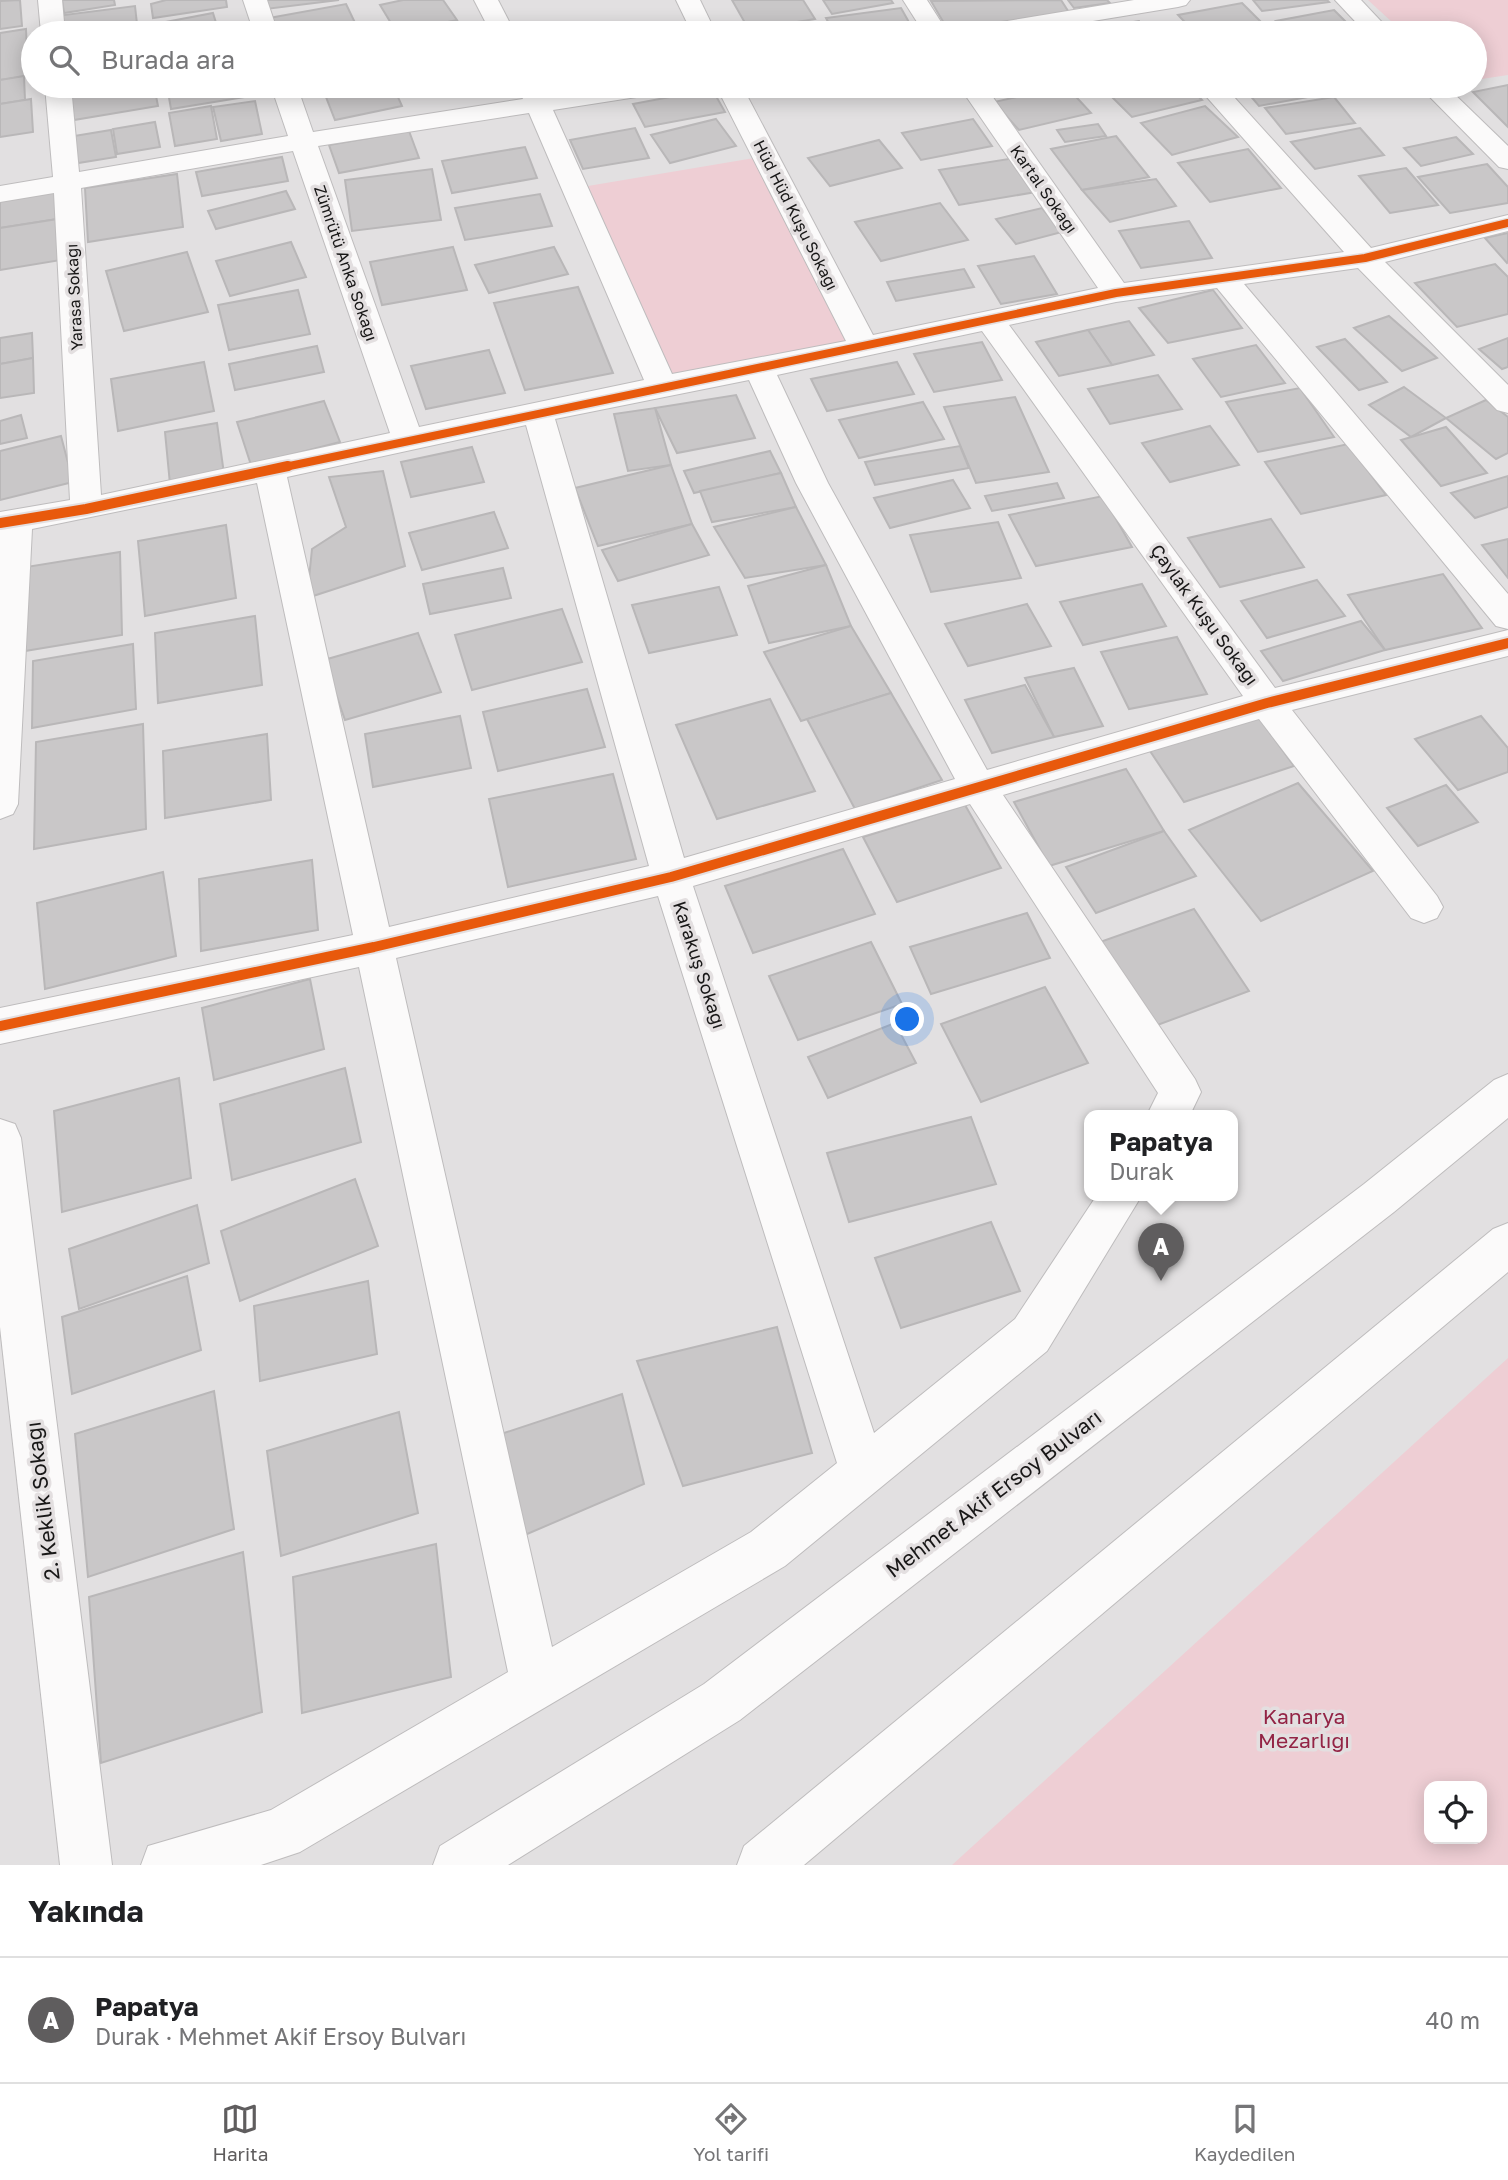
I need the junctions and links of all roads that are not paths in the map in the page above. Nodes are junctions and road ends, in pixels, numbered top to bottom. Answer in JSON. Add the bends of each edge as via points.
{"nodes":[{"id":1,"x":50,"y":0,"type":"edge"},
{"id":2,"x":254,"y":0,"type":"edge"},
{"id":3,"x":486,"y":0,"type":"edge"},
{"id":4,"x":688,"y":0,"type":"edge"},
{"id":5,"x":915,"y":0,"type":"edge"},
{"id":6,"x":1178,"y":0,"type":"edge"},
{"id":7,"x":1347,"y":0,"type":"edge"},
{"id":8,"x":1144,"y":10,"type":"edge"},
{"id":9,"x":52,"y":21,"type":"edge"},
{"id":10,"x":262,"y":21,"type":"edge"},
{"id":11,"x":497,"y":21,"type":"edge"},
{"id":12,"x":698,"y":21,"type":"edge"},
{"id":13,"x":928,"y":21,"type":"edge"},
{"id":14,"x":1064,"y":21,"type":"edge"},
{"id":15,"x":1368,"y":21,"type":"edge"},
{"id":16,"x":59,"y":98,"type":"edge"},
{"id":17,"x":288,"y":98,"type":"edge"},
{"id":18,"x":520,"y":98,"type":"edge"},
{"id":19,"x":536,"y":98,"type":"edge"},
{"id":20,"x":735,"y":98,"type":"edge"},
{"id":21,"x":980,"y":98,"type":"edge"},
{"id":22,"x":1221,"y":98,"type":"edge"},
{"id":23,"x":1444,"y":98,"type":"edge"},
{"id":24,"x":303,"y":141,"type":"junction"},
{"id":25,"x":1508,"y":162,"type":"edge"},
{"id":26,"x":67,"y":184,"type":"junction"},
{"id":27,"x":0,"y":194,"type":"edge"},
{"id":28,"x":1508,"y":223,"type":"edge"},
{"id":29,"x":1365,"y":258,"type":"junction"},
{"id":30,"x":1225,"y":279,"type":"junction"},
{"id":31,"x":1116,"y":293,"type":"junction"},
{"id":32,"x":989,"y":319,"type":"junction"},
{"id":33,"x":863,"y":345,"type":"junction"},
{"id":34,"x":759,"y":369,"type":"junction"},
{"id":35,"x":662,"y":386,"type":"junction"},
{"id":36,"x":1508,"y":403,"type":"edge"},
{"id":37,"x":538,"y":413,"type":"junction"},
{"id":38,"x":408,"y":440,"type":"junction"},
{"id":39,"x":270,"y":470,"type":"junction"},
{"id":40,"x":86,"y":509,"type":"junction"},
{"id":41,"x":8,"y":522,"type":"edge"},
{"id":42,"x":1508,"y":617,"type":"edge"},
{"id":43,"x":1508,"y":643,"type":"edge"},
{"id":44,"x":1267,"y":703,"type":"junction"},
{"id":45,"x":977,"y":786,"type":"junction"},
{"id":46,"x":0,"y":804,"type":"edge"},
{"id":47,"x":671,"y":877,"type":"junction"},
{"id":48,"x":1424,"y":907,"type":"dead end"},
{"id":49,"x":374,"y":947,"type":"junction"},
{"id":50,"x":0,"y":1027,"type":"edge"},
{"id":51,"x":1508,"y":1093,"type":"edge"},
{"id":52,"x":1171,"y":1110,"type":"edge"},
{"id":53,"x":0,"y":1138,"type":"edge"},
{"id":54,"x":1117,"y":1201,"type":"edge"},
{"id":55,"x":1508,"y":1244,"type":"edge"},
{"id":56,"x":864,"y":1473,"type":"junction"},
{"id":57,"x":536,"y":1685,"type":"junction"},
{"id":58,"x":86,"y":1865,"type":"edge"},
{"id":59,"x":167,"y":1865,"type":"edge"},
{"id":60,"x":459,"y":1865,"type":"edge"},
{"id":61,"x":763,"y":1865,"type":"edge"}],
"edges":[{"from":1,"to":9,"type":"street"},
{"from":2,"to":10,"type":"street"},
{"from":3,"to":11,"type":"street"},
{"from":4,"to":12,"type":"street"},
{"from":5,"to":13,"type":"street"},
{"from":6,"to":8,"type":"street"},
{"from":7,"to":15,"type":"street"},
{"from":8,"to":14,"type":"street"},
{"from":16,"to":26,"type":"street","name":"Yarasa Sokağı"},
{"from":17,"to":24,"type":"street","name":"Zümrütü Anka Sokağı"},
{"from":18,"to":24,"type":"street"},
{"from":19,"to":35,"type":"street"},
{"from":20,"to":33,"type":"street","name":"Hüd Hüd Kuşu Sokağı"},
{"from":21,"to":31,"type":"street","name":"Kartal Sokağı"},
{"from":22,"to":29,"type":"street"},
{"from":23,"to":25,"type":"street"},
{"from":24,"to":26,"type":"street"},
{"from":24,"to":38,"type":"street","name":"Zümrütü Anka Sokağı"},
{"from":26,"to":27,"type":"street"},
{"from":26,"to":40,"type":"street","name":"Yarasa Sokağı"},
{"from":28,"to":29,"type":"street"},
{"from":29,"to":30,"type":"street"},
{"from":29,"to":36,"type":"street"},
{"from":30,"to":31,"type":"street"},
{"from":30,"to":42,"type":"street"},
{"from":31,"to":32,"type":"street"},
{"from":32,"to":33,"type":"street"},
{"from":32,"to":44,"type":"street","name":"Çaylak Kuşu Sokağı"},
{"from":33,"to":34,"type":"street"},
{"from":34,"to":35,"type":"street"},
{"from":34,"to":45,"type":"street","via":[[812,483]]},
{"from":35,"to":37,"type":"street"},
{"from":37,"to":38,"type":"street"},
{"from":37,"to":47,"type":"street","name":"Karakuş Sokağı"},
{"from":38,"to":39,"type":"street"},
{"from":39,"to":40,"type":"street"},
{"from":39,"to":49,"type":"street"},
{"from":40,"to":41,"type":"street"},
{"from":41,"to":46,"type":"street"},
{"from":43,"to":44,"type":"street"},
{"from":44,"to":45,"type":"street"},
{"from":44,"to":48,"type":"street","name":"Çaylak Kuşu Sokağı"},
{"from":45,"to":47,"type":"street"},
{"from":45,"to":52,"type":"street","via":[[1181,1092]]},
{"from":47,"to":49,"type":"street"},
{"from":47,"to":56,"type":"street","name":"Karakuş Sokağı"},
{"from":49,"to":50,"type":"street"},
{"from":49,"to":57,"type":"street"},
{"from":51,"to":60,"type":"street","name":"Mehmet Akif Ersoy Bulvarı","via":[[1379,1198],[722,1702]]},
{"from":53,"to":58,"type":"street","name":"2. Keklik Sokağı"},
{"from":54,"to":56,"type":"street","via":[[1031,1335]]},
{"from":55,"to":61,"type":"street"},
{"from":56,"to":57,"type":"street","via":[[768,1549]]},
{"from":57,"to":59,"type":"street","via":[[281,1833]]}]}
